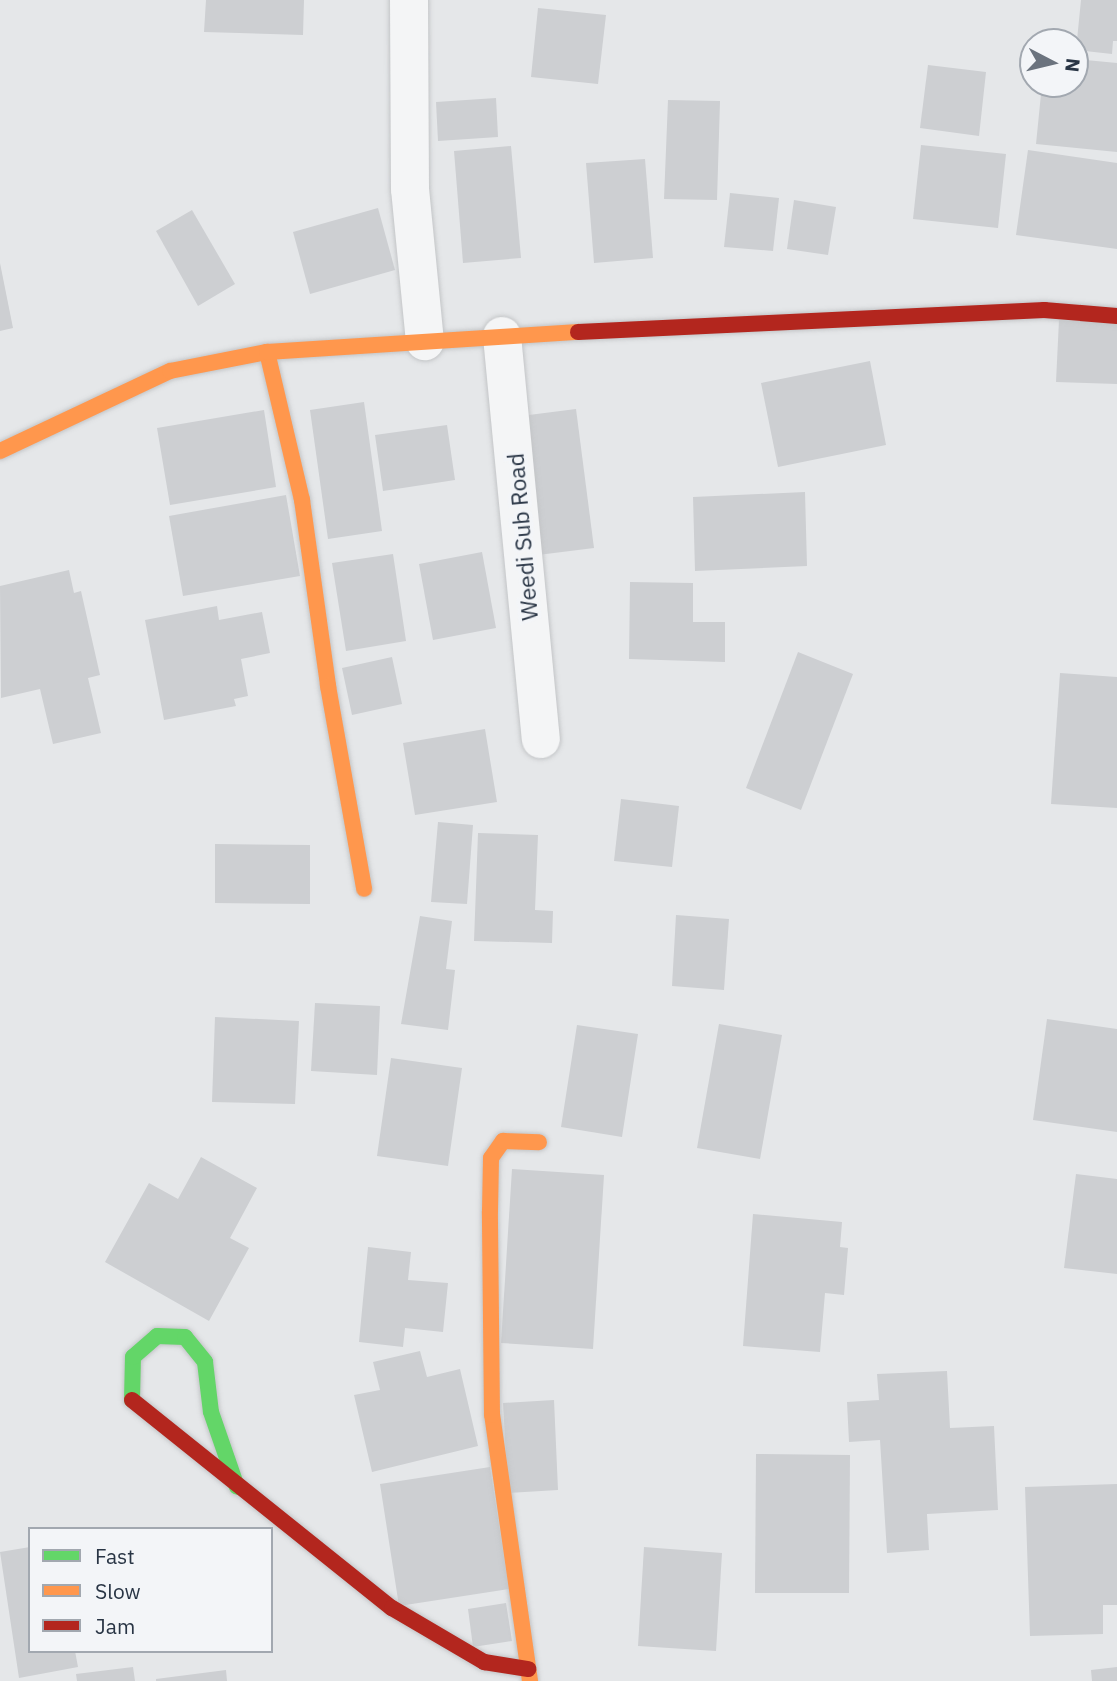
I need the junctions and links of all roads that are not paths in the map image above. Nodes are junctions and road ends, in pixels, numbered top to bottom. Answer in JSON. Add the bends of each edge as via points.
{"nodes":[{"id":1,"x":409,"y":0,"type":"edge"},
{"id":2,"x":1117,"y":316,"type":"edge"},
{"id":3,"x":502,"y":336,"type":"junction"},
{"id":4,"x":425,"y":341,"type":"junction"},
{"id":5,"x":267,"y":352,"type":"junction"},
{"id":6,"x":0,"y":451,"type":"edge"},
{"id":7,"x":541,"y":739,"type":"dead end"},
{"id":8,"x":365,"y":889,"type":"dead end"},
{"id":9,"x":539,"y":1142,"type":"dead end"},
{"id":10,"x":237,"y":1487,"type":"junction"},
{"id":11,"x":529,"y":1675,"type":"edge"}],
"edges":[{"from":1,"to":4,"type":"street","via":[[410,189]]},
{"from":2,"to":3,"type":"street","via":[[1044,310]]},
{"from":3,"to":4,"type":"street"},
{"from":3,"to":7,"type":"street","name":"Weedi Sub Road"},
{"from":4,"to":5,"type":"street"},
{"from":5,"to":6,"type":"street","via":[[170,371]]},
{"from":5,"to":8,"type":"street","via":[[302,500],[328,687]]},
{"from":9,"to":11,"type":"street","via":[[503,1141],[491,1158],[492,1415]]},
{"from":10,"to":10,"type":"street","via":[[132,1400],[133,1357],[157,1336],[185,1337],[205,1363],[211,1412]]},
{"from":10,"to":11,"type":"street","via":[[392,1608],[484,1662]]}]}
